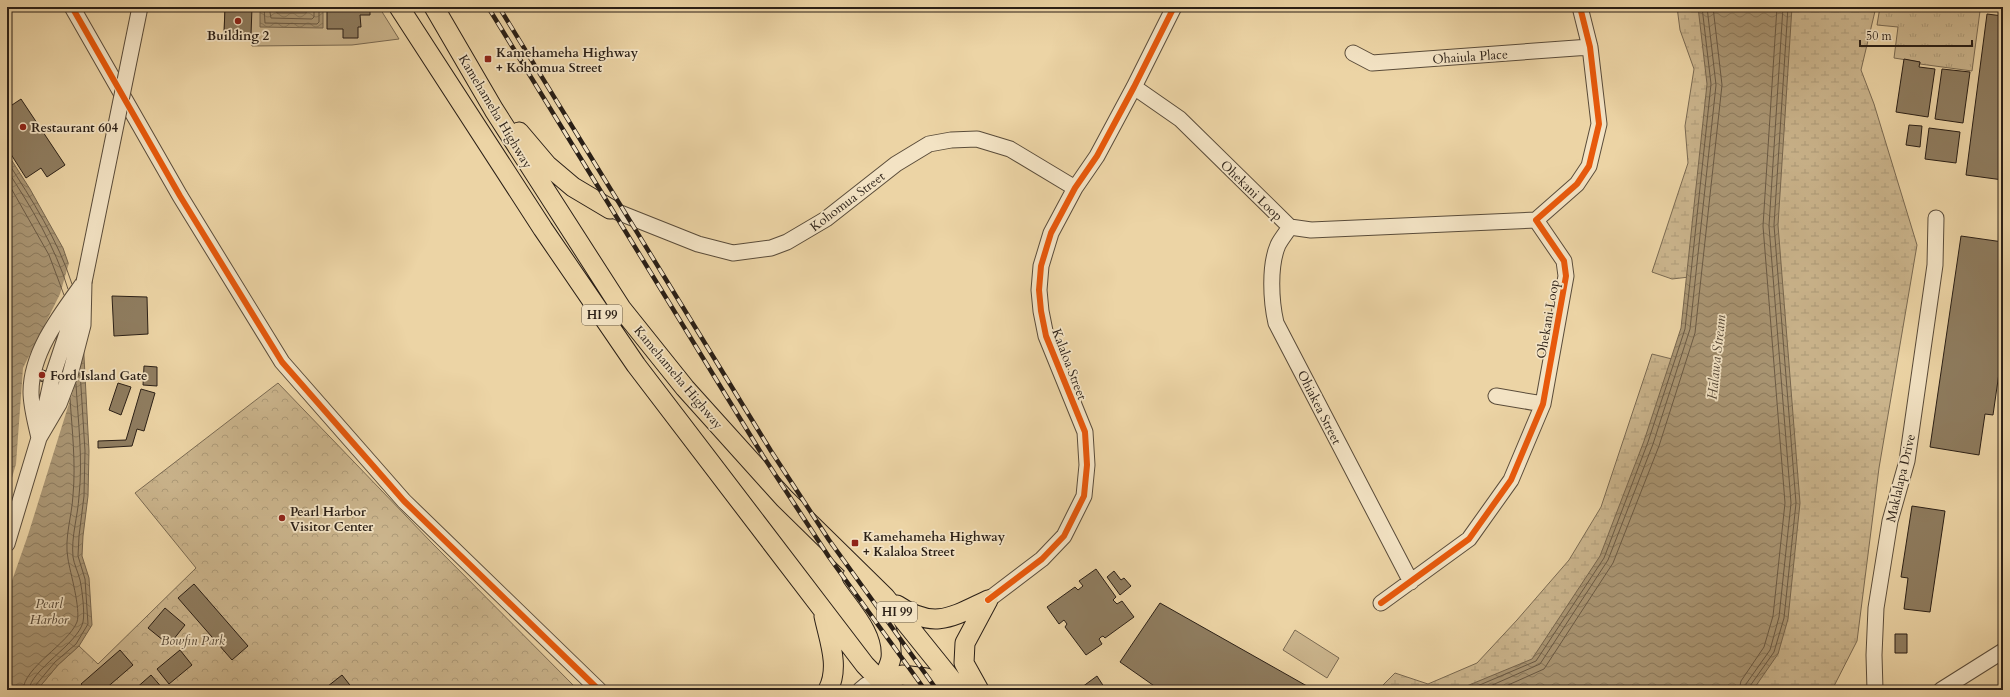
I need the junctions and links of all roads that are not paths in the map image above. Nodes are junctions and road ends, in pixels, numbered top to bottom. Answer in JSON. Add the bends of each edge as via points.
{"nodes":[{"id":1,"x":72,"y":7,"type":"edge"},
{"id":2,"x":140,"y":7,"type":"edge"},
{"id":3,"x":399,"y":7,"type":"edge"},
{"id":4,"x":434,"y":7,"type":"edge"},
{"id":5,"x":1174,"y":7,"type":"edge"},
{"id":6,"x":1580,"y":7,"type":"edge"},
{"id":7,"x":1590,"y":47,"type":"junction"},
{"id":8,"x":1353,"y":53,"type":"dead end"},
{"id":9,"x":1134,"y":87,"type":"junction"},
{"id":10,"x":494,"y":110,"type":"junction"},
{"id":11,"x":1075,"y":188,"type":"junction"},
{"id":12,"x":610,"y":209,"type":"joint"},
{"id":13,"x":1936,"y":218,"type":"dead end"},
{"id":14,"x":1536,"y":220,"type":"junction"},
{"id":15,"x":1290,"y":227,"type":"junction"},
{"id":16,"x":84,"y":282,"type":"junction"},
{"id":17,"x":1496,"y":396,"type":"dead end"},
{"id":18,"x":1543,"y":404,"type":"junction"},
{"id":19,"x":39,"y":438,"type":"junction"},
{"id":20,"x":827,"y":542,"type":"junction"},
{"id":21,"x":7,"y":544,"type":"edge"},
{"id":22,"x":1411,"y":582,"type":"junction"},
{"id":23,"x":885,"y":597,"type":"junction"},
{"id":24,"x":988,"y":600,"type":"junction"},
{"id":25,"x":1381,"y":603,"type":"dead end"},
{"id":26,"x":823,"y":610,"type":"junction"},
{"id":27,"x":2003,"y":651,"type":"edge"},
{"id":28,"x":884,"y":687,"type":"edge"},
{"id":29,"x":600,"y":690,"type":"edge"},
{"id":30,"x":828,"y":690,"type":"edge"},
{"id":31,"x":860,"y":690,"type":"edge"},
{"id":32,"x":939,"y":690,"type":"edge"},
{"id":33,"x":960,"y":690,"type":"edge"},
{"id":34,"x":979,"y":690,"type":"edge"},
{"id":35,"x":1875,"y":690,"type":"edge"},
{"id":36,"x":1941,"y":690,"type":"edge"}],
"edges":[{"from":1,"to":29,"type":"street","via":[[180,196],[282,362],[404,501]]},
{"from":2,"to":16,"type":"street","bridge":true},
{"from":3,"to":26,"type":"main road","name":"Kamehameha Highway","number":"HI 99","via":[[543,229],[636,366]]},
{"from":4,"to":10,"type":"main road","name":"Kamehameha Highway","number":"HI 99"},
{"from":5,"to":9,"type":"street","name":"Kalaloa Street"},
{"from":6,"to":7,"type":"street"},
{"from":7,"to":8,"type":"street","name":"Ohaiula Place","via":[[1372,63]]},
{"from":7,"to":14,"type":"street","via":[[1599,124],[1589,166],[1577,184]]},
{"from":9,"to":11,"type":"street","name":"Kalaloa Street","via":[[1097,156]]},
{"from":9,"to":15,"type":"street","name":"Ohekani Loop","via":[[1180,119]]},
{"from":10,"to":12,"type":"main road","via":[[519,131],[547,165],[573,187]]},
{"from":10,"to":20,"type":"main road","name":"Kamehameha Highway","number":"HI 99","via":[[621,308],[685,388]]},
{"from":11,"to":12,"type":"street","name":"Kohomua Street","via":[[1010,149],[977,139],[957,139],[929,144],[896,164],[826,219],[787,242],[771,248],[733,253],[698,244]]},
{"from":11,"to":24,"type":"street","name":"Kalaloa Street","via":[[1051,233],[1041,266],[1039,290],[1046,336],[1085,432],[1087,465],[1084,496],[1064,536],[1042,560]]},
{"from":13,"to":35,"type":"street","name":"Maklalapa Drive","via":[[1935,265],[1907,461],[1890,521],[1878,598],[1874,655]]},
{"from":14,"to":15,"type":"street","name":"Ohekani Loop","via":[[1311,230]]},
{"from":14,"to":18,"type":"street","name":"Ohekani Loop","via":[[1564,261],[1566,276]]},
{"from":15,"to":22,"type":"street","name":"Ohiakea Street","via":[[1278,246],[1272,275],[1272,304],[1276,322]]},
{"from":16,"to":19,"type":"street","via":[[83,325],[70,375],[59,404]]},
{"from":16,"to":19,"type":"street","via":[[42,348],[33,372],[31,393]]},
{"from":17,"to":18,"type":"street"},
{"from":18,"to":22,"type":"street","name":"Ohekani Loop","via":[[1510,480],[1469,538]]},
{"from":19,"to":21,"type":"street"},
{"from":20,"to":23,"type":"main road","name":"Kamehameha Highway","number":"HI 99"},
{"from":20,"to":28,"type":"main road","via":[[875,609],[888,632],[891,658]]},
{"from":22,"to":25,"type":"street","name":"Ohekani Loop"},
{"from":23,"to":24,"type":"main road","via":[[912,615],[930,620],[953,617]]},
{"from":23,"to":33,"type":"main road","name":"Kamehameha Highway","number":"HI 99"},
{"from":24,"to":34,"type":"main road","via":[[965,643],[964,663]]},
{"from":26,"to":28,"type":"main road","name":"Kamehameha Highway","number":"HI 99"},
{"from":26,"to":30,"type":"main road","via":[[834,664],[833,680]]},
{"from":27,"to":36,"type":"street"},
{"from":28,"to":31,"type":"street","via":[[866,685]]},
{"from":28,"to":32,"type":"main road","via":[[902,675],[926,678]]}]}
